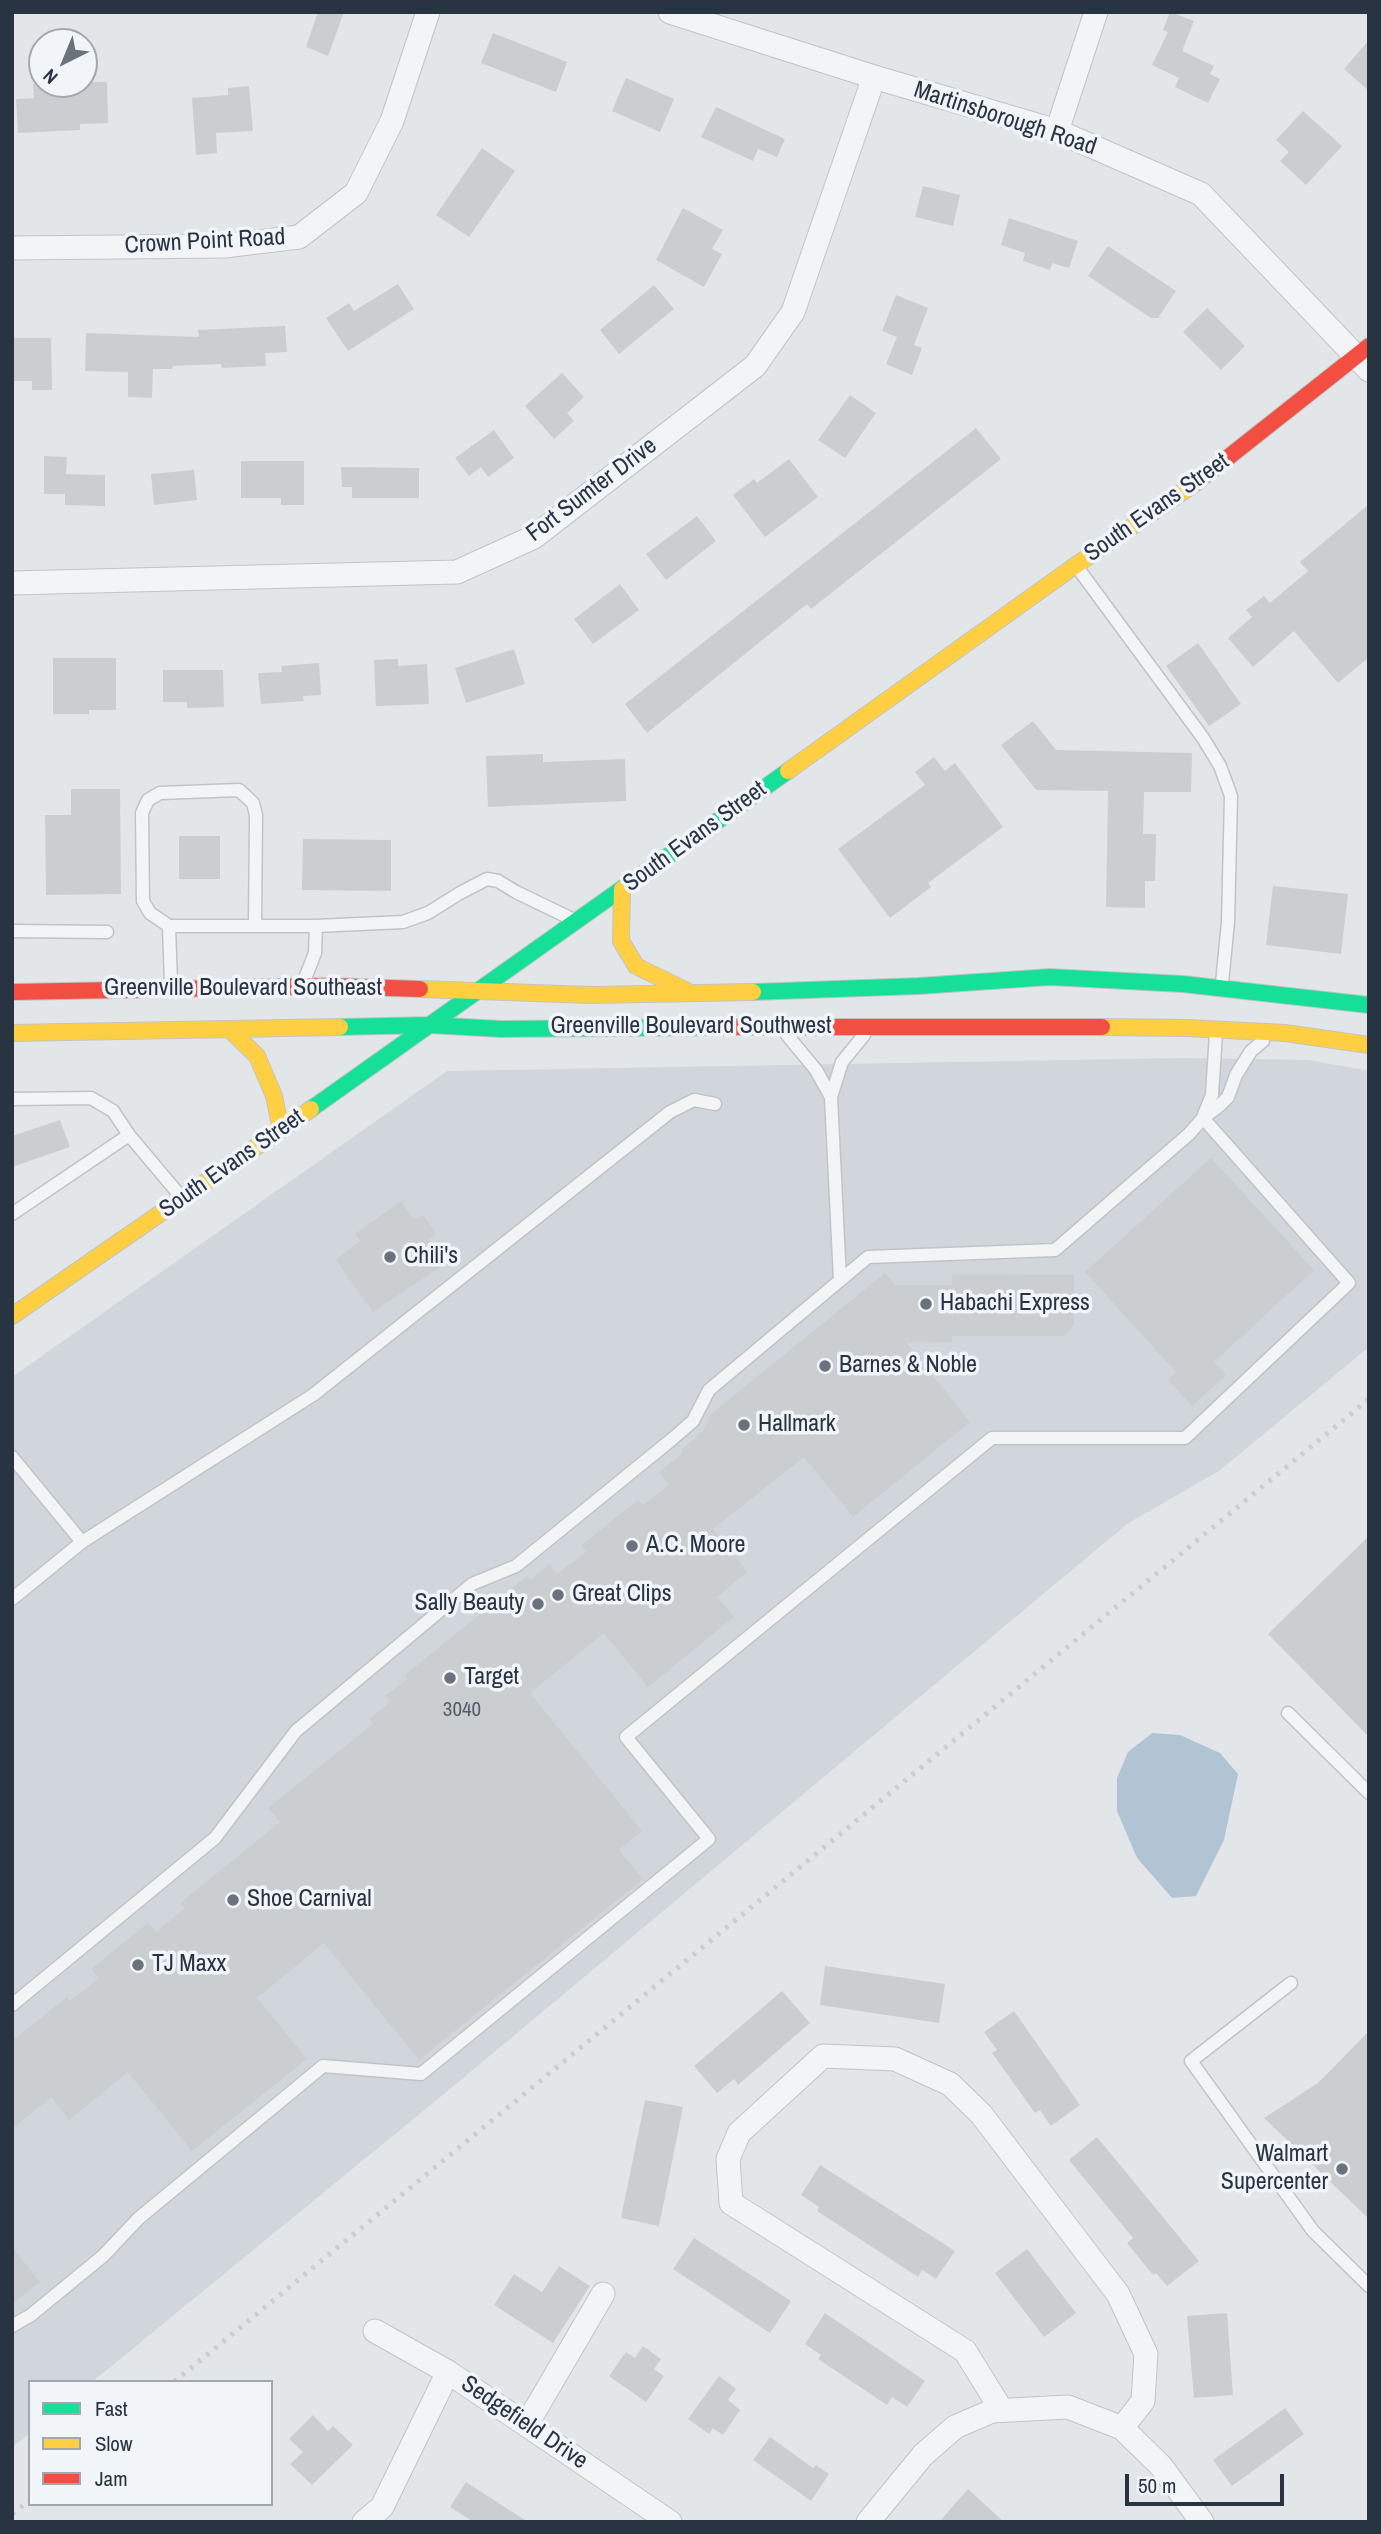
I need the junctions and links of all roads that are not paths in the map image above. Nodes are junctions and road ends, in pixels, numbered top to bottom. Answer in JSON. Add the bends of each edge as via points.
{"nodes":[{"id":1,"x":428,"y":12,"type":"edge"},
{"id":2,"x":670,"y":12,"type":"edge"},
{"id":3,"x":1096,"y":12,"type":"edge"},
{"id":4,"x":874,"y":77,"type":"junction"},
{"id":5,"x":1057,"y":131,"type":"junction"},
{"id":6,"x":12,"y":248,"type":"edge"},
{"id":7,"x":1365,"y":358,"type":"edge"},
{"id":8,"x":1076,"y":565,"type":"junction"},
{"id":9,"x":12,"y":583,"type":"edge"},
{"id":10,"x":622,"y":889,"type":"junction"},
{"id":11,"x":577,"y":921,"type":"junction"},
{"id":12,"x":255,"y":924,"type":"junction"},
{"id":13,"x":169,"y":926,"type":"junction"},
{"id":14,"x":316,"y":926,"type":"junction"},
{"id":15,"x":12,"y":931,"type":"edge"},
{"id":16,"x":107,"y":932,"type":"dead end"},
{"id":17,"x":315,"y":953,"type":"junction"},
{"id":18,"x":302,"y":986,"type":"junction"},
{"id":19,"x":331,"y":986,"type":"junction"},
{"id":20,"x":1221,"y":987,"type":"junction"},
{"id":21,"x":172,"y":989,"type":"junction"},
{"id":22,"x":475,"y":991,"type":"junction"},
{"id":23,"x":12,"y":992,"type":"edge"},
{"id":24,"x":692,"y":994,"type":"junction"},
{"id":25,"x":1203,"y":1003,"type":"dead end"},
{"id":26,"x":1362,"y":1004,"type":"edge"},
{"id":27,"x":1125,"y":1010,"type":"dead end"},
{"id":28,"x":1291,"y":1012,"type":"dead end"},
{"id":29,"x":1230,"y":1014,"type":"dead end"},
{"id":30,"x":429,"y":1025,"type":"junction"},
{"id":31,"x":779,"y":1026,"type":"junction"},
{"id":32,"x":872,"y":1026,"type":"junction"},
{"id":33,"x":1080,"y":1028,"type":"junction"},
{"id":34,"x":229,"y":1029,"type":"junction"},
{"id":35,"x":1216,"y":1030,"type":"junction"},
{"id":36,"x":1272,"y":1032,"type":"junction"},
{"id":37,"x":12,"y":1033,"type":"edge"},
{"id":38,"x":1369,"y":1045,"type":"edge"},
{"id":39,"x":831,"y":1097,"type":"junction"},
{"id":40,"x":12,"y":1099,"type":"edge"},
{"id":41,"x":715,"y":1104,"type":"dead end"},
{"id":42,"x":1203,"y":1118,"type":"junction"},
{"id":43,"x":281,"y":1130,"type":"junction"},
{"id":44,"x":129,"y":1135,"type":"junction"},
{"id":45,"x":182,"y":1198,"type":"junction"},
{"id":46,"x":12,"y":1214,"type":"edge"},
{"id":47,"x":840,"y":1280,"type":"junction"},
{"id":48,"x":12,"y":1316,"type":"edge"},
{"id":49,"x":12,"y":1457,"type":"edge"},
{"id":50,"x":82,"y":1542,"type":"junction"},
{"id":51,"x":12,"y":1599,"type":"edge"},
{"id":52,"x":1288,"y":1713,"type":"dead end"},
{"id":53,"x":1369,"y":1793,"type":"edge"},
{"id":54,"x":1291,"y":1983,"type":"dead end"},
{"id":55,"x":12,"y":2005,"type":"edge"},
{"id":56,"x":1369,"y":2286,"type":"edge"},
{"id":57,"x":603,"y":2294,"type":"dead end"},
{"id":58,"x":12,"y":2326,"type":"edge"},
{"id":59,"x":375,"y":2331,"type":"dead end"},
{"id":60,"x":448,"y":2372,"type":"junction"},
{"id":61,"x":1001,"y":2409,"type":"junction"},
{"id":62,"x":527,"y":2424,"type":"junction"},
{"id":63,"x":1122,"y":2428,"type":"junction"},
{"id":64,"x":364,"y":2522,"type":"edge"},
{"id":65,"x":670,"y":2522,"type":"edge"},
{"id":66,"x":868,"y":2522,"type":"edge"},
{"id":67,"x":1202,"y":2522,"type":"edge"}],
"edges":[{"from":1,"to":6,"type":"street","name":"Crown Point Road","via":[[392,121],[356,192],[299,237],[224,246]]},
{"from":2,"to":4,"type":"street","name":"Martinsborough Road"},
{"from":3,"to":5,"type":"street"},
{"from":4,"to":5,"type":"street","name":"Martinsborough Road"},
{"from":4,"to":9,"type":"street","name":"Fort Sumter Drive","via":[[793,312],[755,366],[534,537],[457,572]]},
{"from":5,"to":7,"type":"street","name":"Martinsborough Road","via":[[1201,194]]},
{"from":7,"to":8,"type":"main road","name":"South Evans Street"},
{"from":8,"to":10,"type":"main road","name":"South Evans Street"},
{"from":8,"to":20,"type":"lane","via":[[1203,738],[1231,796]]},
{"from":10,"to":11,"type":"main road","name":"South Evans Street"},
{"from":10,"to":24,"type":"main road","via":[[621,942],[636,966]]},
{"from":11,"to":14,"type":"lane","via":[[498,880],[487,879],[404,922]]},
{"from":11,"to":22,"type":"main road","name":"South Evans Street"},
{"from":12,"to":13,"type":"lane"},
{"from":12,"to":13,"type":"lane","via":[[256,815],[253,803],[239,790],[160,793],[148,800],[142,813],[143,901],[150,913]]},
{"from":12,"to":14,"type":"lane"},
{"from":13,"to":21,"type":"lane"},
{"from":14,"to":17,"type":"lane"},
{"from":15,"to":16,"type":"lane"},
{"from":17,"to":18,"type":"lane"},
{"from":17,"to":19,"type":"lane"},
{"from":18,"to":19,"type":"main road","name":"Greenville Boulevard Southeast"},
{"from":18,"to":21,"type":"main road","name":"Greenville Boulevard Southeast"},
{"from":19,"to":22,"type":"main road","name":"Greenville Boulevard Southeast"},
{"from":20,"to":24,"type":"main road","name":"Greenville Boulevard Southwest","via":[[1050,977]]},
{"from":20,"to":25,"type":"main road"},
{"from":20,"to":26,"type":"main road","name":"Greenville Boulevard Southwest"},
{"from":21,"to":23,"type":"main road","name":"Greenville Boulevard Southeast"},
{"from":22,"to":24,"type":"main road","name":"Greenville Boulevard Southwest"},
{"from":22,"to":30,"type":"main road","name":"South Evans Street"},
{"from":26,"to":28,"type":"main road"},
{"from":27,"to":33,"type":"main road"},
{"from":29,"to":35,"type":"main road"},
{"from":30,"to":31,"type":"main road","name":"Greenville Boulevard Southwest","via":[[501,1029]]},
{"from":30,"to":34,"type":"main road","name":"Greenville Boulevard Southwest"},
{"from":30,"to":43,"type":"main road","name":"South Evans Street"},
{"from":31,"to":32,"type":"main road","name":"Greenville Boulevard Southwest"},
{"from":31,"to":39,"type":"lane","via":[[816,1070]]},
{"from":32,"to":33,"type":"main road","name":"Greenville Boulevard Southwest"},
{"from":32,"to":39,"type":"lane","via":[[842,1062]]},
{"from":33,"to":35,"type":"main road","name":"Greenville Boulevard Southwest"},
{"from":34,"to":37,"type":"main road","name":"Greenville Boulevard Southwest"},
{"from":34,"to":43,"type":"main road","via":[[257,1056],[274,1096]]},
{"from":35,"to":36,"type":"main road","name":"Greenville Boulevard Southwest"},
{"from":35,"to":42,"type":"lane","via":[[1212,1095]]},
{"from":36,"to":38,"type":"main road","name":"Greenville Boulevard Southwest"},
{"from":36,"to":42,"type":"lane","via":[[1251,1051],[1228,1097]]},
{"from":39,"to":47,"type":"lane"},
{"from":40,"to":44,"type":"lane","via":[[90,1098],[113,1111]]},
{"from":41,"to":50,"type":"lane","via":[[694,1100],[670,1112],[313,1395]]},
{"from":42,"to":47,"type":"lane","via":[[1055,1250],[868,1257]]},
{"from":42,"to":58,"type":"lane","via":[[1349,1283],[1185,1437],[992,1438],[626,1737],[709,1839],[421,2074],[323,2066],[139,2218],[103,2256]]},
{"from":43,"to":45,"type":"main road","name":"South Evans Street"},
{"from":44,"to":45,"type":"lane"},
{"from":44,"to":46,"type":"lane"},
{"from":45,"to":48,"type":"main road","name":"South Evans Street"},
{"from":47,"to":55,"type":"lane","via":[[709,1390],[693,1421],[671,1440],[516,1566],[472,1584],[296,1731],[215,1838]]},
{"from":49,"to":50,"type":"lane"},
{"from":50,"to":51,"type":"lane"},
{"from":52,"to":53,"type":"lane"},
{"from":54,"to":56,"type":"lane","via":[[1191,2062],[1313,2231]]},
{"from":57,"to":62,"type":"street"},
{"from":59,"to":60,"type":"street","name":"Sedgefield Drive"},
{"from":60,"to":62,"type":"street","name":"Sedgefield Drive"},
{"from":60,"to":64,"type":"street","via":[[382,2507]]},
{"from":61,"to":63,"type":"street","via":[[1068,2407]]},
{"from":61,"to":63,"type":"street","via":[[965,2351],[731,2203],[728,2159],[739,2133],[823,2056],[895,2059],[950,2084],[981,2113],[1118,2294],[1146,2354],[1143,2401]]},
{"from":61,"to":66,"type":"street","via":[[955,2427],[923,2455]]},
{"from":62,"to":65,"type":"street","name":"Sedgefield Drive"},
{"from":63,"to":67,"type":"street","via":[[1161,2466]]}]}
